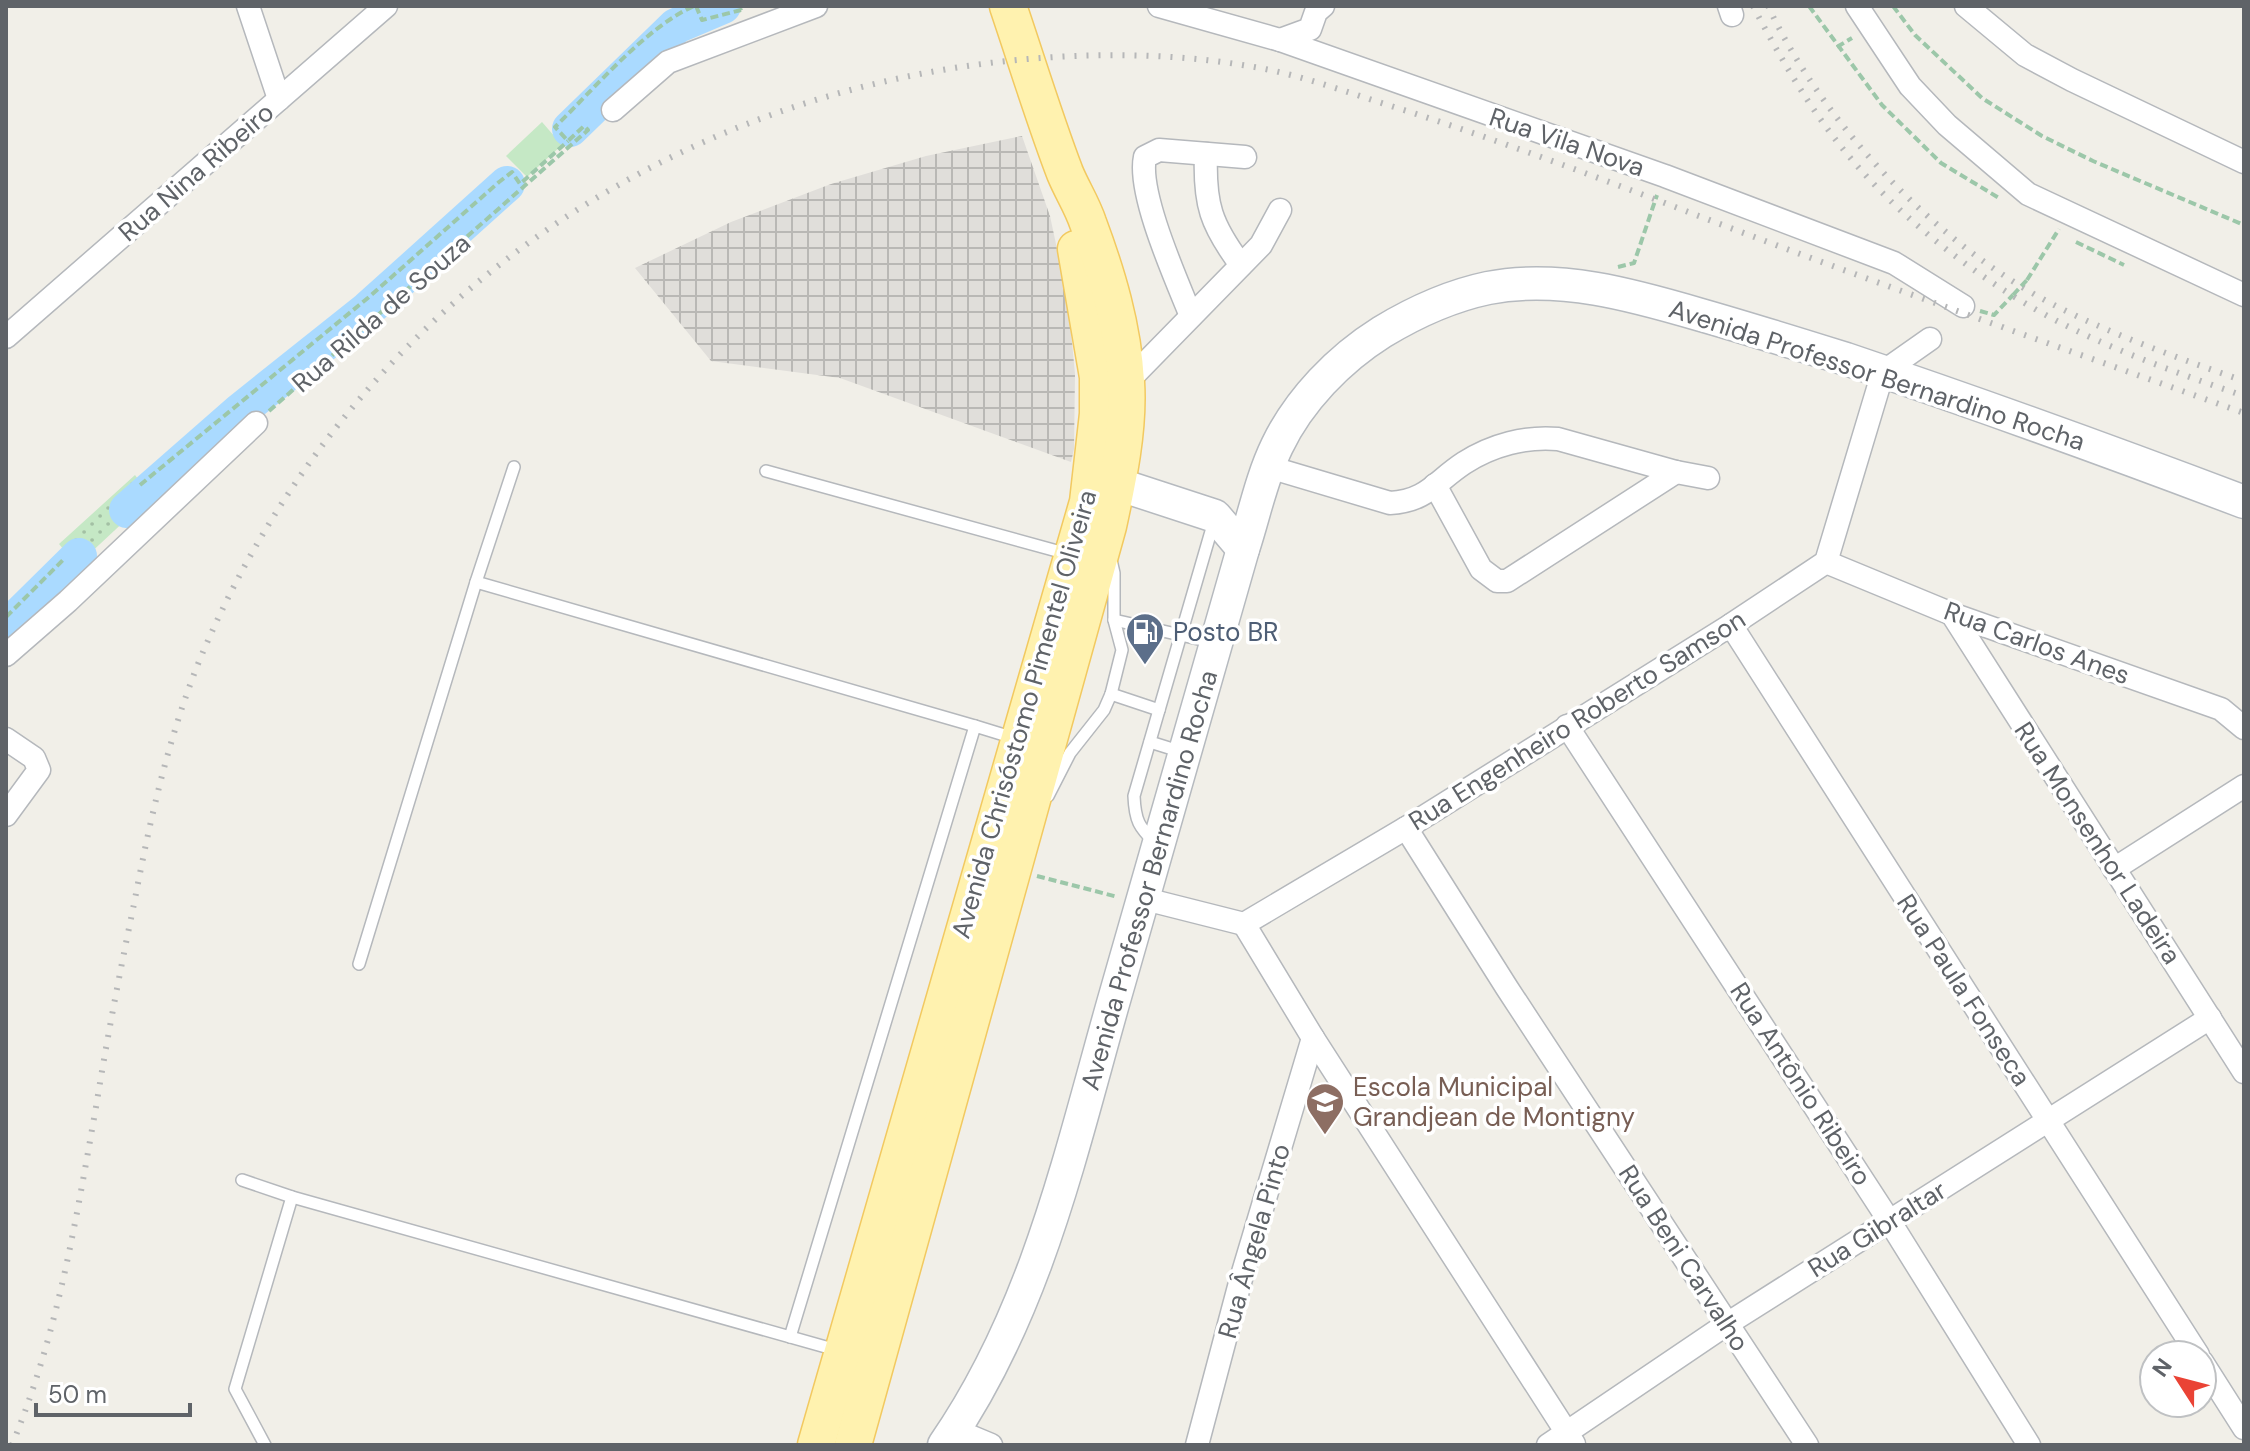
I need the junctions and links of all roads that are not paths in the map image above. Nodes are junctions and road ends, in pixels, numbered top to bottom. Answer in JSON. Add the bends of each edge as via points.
{"nodes":[{"id":1,"x":248,"y":6,"type":"edge"},
{"id":2,"x":386,"y":6,"type":"edge"},
{"id":3,"x":816,"y":6,"type":"edge"},
{"id":4,"x":1008,"y":6,"type":"edge"},
{"id":5,"x":1159,"y":6,"type":"edge"},
{"id":6,"x":1323,"y":6,"type":"edge"},
{"id":7,"x":1857,"y":6,"type":"edge"},
{"id":8,"x":1966,"y":6,"type":"edge"},
{"id":9,"x":1280,"y":40,"type":"junction"},
{"id":10,"x":279,"y":99,"type":"junction"},
{"id":11,"x":613,"y":110,"type":"dead end"},
{"id":12,"x":1206,"y":154,"type":"junction"},
{"id":13,"x":1245,"y":157,"type":"dead end"},
{"id":14,"x":2244,"y":162,"type":"edge"},
{"id":15,"x":1066,"y":176,"type":"junction"},
{"id":16,"x":1280,"y":210,"type":"dead end"},
{"id":17,"x":1241,"y":265,"type":"junction"},
{"id":18,"x":2244,"y":295,"type":"edge"},
{"id":19,"x":1963,"y":306,"type":"road end"},
{"id":20,"x":1191,"y":316,"type":"junction"},
{"id":21,"x":6,"y":337,"type":"edge"},
{"id":22,"x":1930,"y":339,"type":"dead end"},
{"id":23,"x":1883,"y":372,"type":"junction"},
{"id":24,"x":1126,"y":383,"type":"junction"},
{"id":25,"x":256,"y":423,"type":"road end"},
{"id":26,"x":514,"y":467,"type":"dead end"},
{"id":27,"x":766,"y":471,"type":"dead end"},
{"id":28,"x":1676,"y":472,"type":"junction"},
{"id":29,"x":1708,"y":478,"type":"dead end"},
{"id":30,"x":1264,"y":481,"type":"junction"},
{"id":31,"x":1435,"y":485,"type":"junction"},
{"id":32,"x":1102,"y":493,"type":"junction"},
{"id":33,"x":2244,"y":502,"type":"edge"},
{"id":34,"x":1215,"y":516,"type":"junction"},
{"id":35,"x":1243,"y":549,"type":"junction"},
{"id":36,"x":1088,"y":550,"type":"junction"},
{"id":37,"x":1826,"y":562,"type":"junction"},
{"id":38,"x":476,"y":582,"type":"junction"},
{"id":39,"x":1952,"y":614,"type":"junction"},
{"id":40,"x":1114,"y":620,"type":"junction"},
{"id":41,"x":1731,"y":625,"type":"junction"},
{"id":42,"x":1182,"y":633,"type":"junction"},
{"id":43,"x":1216,"y":643,"type":"junction"},
{"id":44,"x":6,"y":655,"type":"edge"},
{"id":45,"x":1111,"y":694,"type":"junction"},
{"id":46,"x":1159,"y":710,"type":"junction"},
{"id":47,"x":975,"y":726,"type":"junction"},
{"id":48,"x":1567,"y":726,"type":"junction"},
{"id":49,"x":2244,"y":728,"type":"edge"},
{"id":50,"x":6,"y":739,"type":"edge"},
{"id":51,"x":1019,"y":740,"type":"junction"},
{"id":52,"x":1150,"y":742,"type":"junction"},
{"id":53,"x":1187,"y":753,"type":"junction"},
{"id":54,"x":2244,"y":786,"type":"edge"},
{"id":55,"x":6,"y":815,"type":"edge"},
{"id":56,"x":1027,"y":815,"type":"junction"},
{"id":57,"x":1406,"y":828,"type":"junction"},
{"id":58,"x":1160,"y":848,"type":"junction"},
{"id":59,"x":2114,"y":869,"type":"junction"},
{"id":60,"x":1144,"y":901,"type":"junction"},
{"id":61,"x":1244,"y":924,"type":"junction"},
{"id":62,"x":359,"y":964,"type":"dead end"},
{"id":63,"x":2210,"y":1018,"type":"junction"},
{"id":64,"x":1313,"y":1038,"type":"junction"},
{"id":65,"x":2244,"y":1072,"type":"edge"},
{"id":66,"x":2048,"y":1121,"type":"junction"},
{"id":67,"x":242,"y":1180,"type":"dead end"},
{"id":68,"x":292,"y":1197,"type":"junction"},
{"id":69,"x":1890,"y":1222,"type":"junction"},
{"id":70,"x":1727,"y":1324,"type":"junction"},
{"id":71,"x":790,"y":1337,"type":"junction"},
{"id":72,"x":2188,"y":1339,"type":"edge"},
{"id":73,"x":841,"y":1363,"type":"junction"},
{"id":74,"x":2218,"y":1387,"type":"edge"},
{"id":75,"x":2244,"y":1428,"type":"edge"},
{"id":76,"x":949,"y":1437,"type":"edge"},
{"id":77,"x":1571,"y":1439,"type":"edge"},
{"id":78,"x":265,"y":1445,"type":"edge"},
{"id":79,"x":816,"y":1445,"type":"edge"},
{"id":80,"x":830,"y":1445,"type":"edge"},
{"id":81,"x":853,"y":1445,"type":"edge"},
{"id":82,"x":991,"y":1445,"type":"edge"},
{"id":83,"x":1197,"y":1445,"type":"edge"},
{"id":84,"x":1548,"y":1445,"type":"edge"},
{"id":85,"x":1807,"y":1445,"type":"edge"},
{"id":86,"x":2029,"y":1445,"type":"edge"}],
"edges":[{"from":1,"to":10,"type":"street"},
{"from":2,"to":10,"type":"street","name":"Rua Nina Ribeiro"},
{"from":3,"to":11,"type":"street","via":[[668,62]]},
{"from":4,"to":15,"type":"main road"},
{"from":5,"to":9,"type":"street","name":"Rua Vila Nova"},
{"from":6,"to":9,"type":"street","via":[[1310,29]]},
{"from":7,"to":18,"type":"street","via":[[1910,86],[2028,194]]},
{"from":8,"to":14,"type":"street","via":[[2025,55]]},
{"from":9,"to":19,"type":"street","name":"Rua Vila Nova","via":[[1894,263]]},
{"from":10,"to":21,"type":"street","name":"Rua Nina Ribeiro"},
{"from":12,"to":13,"type":"street"},
{"from":12,"to":17,"type":"street","via":[[1204,188],[1211,215]]},
{"from":12,"to":20,"type":"street","via":[[1159,150],[1145,157],[1144,179],[1156,224]]},
{"from":15,"to":24,"type":"main road","name":"Avenida Chrisóstomo Pimentel Oliveira","via":[[1088,222],[1120,326]]},
{"from":15,"to":32,"type":"main road","name":"Avenida Chrisóstomo Pimentel Oliveira","via":[[1098,377]]},
{"from":16,"to":17,"type":"street","via":[[1261,245]]},
{"from":17,"to":20,"type":"street"},
{"from":20,"to":24,"type":"street"},
{"from":22,"to":23,"type":"street"},
{"from":23,"to":30,"type":"main road","name":"Avenida Professor Bernardino Rocha","via":[[1638,297],[1578,286],[1489,288],[1411,315],[1342,361],[1293,420]]},
{"from":23,"to":33,"type":"main road","name":"Avenida Professor Bernardino Rocha"},
{"from":23,"to":37,"type":"street"},
{"from":24,"to":32,"type":"main road","name":"Avenida Chrisóstomo Pimentel Oliveira"},
{"from":25,"to":44,"type":"street"},
{"from":26,"to":38,"type":"lane"},
{"from":27,"to":36,"type":"lane"},
{"from":28,"to":29,"type":"street"},
{"from":28,"to":31,"type":"street","via":[[1540,437],[1486,451]]},
{"from":28,"to":31,"type":"street","via":[[1507,581],[1497,581],[1481,569]]},
{"from":30,"to":31,"type":"street","via":[[1390,503],[1408,502]]},
{"from":30,"to":34,"type":"main road","via":[[1248,505]]},
{"from":30,"to":35,"type":"main road","name":"Avenida Professor Bernardino Rocha"},
{"from":32,"to":34,"type":"main road"},
{"from":32,"to":36,"type":"main road","name":"Avenida Chrisóstomo Pimentel Oliveira"},
{"from":34,"to":35,"type":"main road"},
{"from":34,"to":42,"type":"lane"},
{"from":35,"to":43,"type":"main road","name":"Avenida Professor Bernardino Rocha"},
{"from":36,"to":40,"type":"lane","via":[[1114,573]]},
{"from":36,"to":51,"type":"main road","name":"Avenida Chrisóstomo Pimentel Oliveira"},
{"from":36,"to":56,"type":"main road","name":"Avenida Chrisóstomo Pimentel Oliveira"},
{"from":37,"to":39,"type":"street","name":"Rua Carlos Anes"},
{"from":37,"to":41,"type":"street","name":"Rua Engenheiro Roberto Samson"},
{"from":38,"to":47,"type":"lane"},
{"from":38,"to":62,"type":"lane"},
{"from":39,"to":49,"type":"street","name":"Rua Carlos Anes","via":[[2221,709]]},
{"from":39,"to":59,"type":"street","name":"Rua Monsenhor Ladeira"},
{"from":40,"to":42,"type":"lane"},
{"from":40,"to":45,"type":"lane","via":[[1122,650]]},
{"from":41,"to":48,"type":"street","name":"Rua Engenheiro Roberto Samson"},
{"from":41,"to":66,"type":"street","name":"Rua Paula Fonseca"},
{"from":42,"to":43,"type":"lane"},
{"from":42,"to":46,"type":"lane"},
{"from":43,"to":53,"type":"main road","name":"Avenida Professor Bernardino Rocha"},
{"from":45,"to":46,"type":"lane"},
{"from":45,"to":56,"type":"lane","via":[[1045,800]]},
{"from":46,"to":52,"type":"lane"},
{"from":47,"to":51,"type":"lane"},
{"from":47,"to":71,"type":"lane"},
{"from":48,"to":57,"type":"street","name":"Rua Engenheiro Roberto Samson"},
{"from":48,"to":69,"type":"street","name":"Rua Antônio Ribeiro"},
{"from":50,"to":55,"type":"street","via":[[34,758],[39,770]]},
{"from":51,"to":73,"type":"main road","name":"Avenida Chrisóstomo Pimentel Oliveira"},
{"from":52,"to":53,"type":"lane"},
{"from":52,"to":58,"type":"lane","via":[[1134,796],[1135,817]]},
{"from":53,"to":58,"type":"main road","name":"Avenida Professor Bernardino Rocha"},
{"from":54,"to":59,"type":"street"},
{"from":56,"to":81,"type":"main road","name":"Avenida Chrisóstomo Pimentel Oliveira"},
{"from":57,"to":61,"type":"street","name":"Rua Engenheiro Roberto Samson"},
{"from":57,"to":70,"type":"street","name":"Rua Beni Carvalho"},
{"from":58,"to":60,"type":"main road","name":"Avenida Professor Bernardino Rocha"},
{"from":59,"to":63,"type":"street","name":"Rua Monsenhor Ladeira"},
{"from":60,"to":61,"type":"street"},
{"from":60,"to":76,"type":"main road","name":"Avenida Professor Bernardino Rocha","via":[[1036,1267],[1015,1320]]},
{"from":61,"to":64,"type":"street"},
{"from":63,"to":65,"type":"street","name":"Rua Monsenhor Ladeira"},
{"from":63,"to":66,"type":"street","name":"Rua Gibraltar"},
{"from":64,"to":77,"type":"street"},
{"from":64,"to":83,"type":"street","name":"Rua Ângela Pinto"},
{"from":66,"to":69,"type":"street","name":"Rua Gibraltar"},
{"from":66,"to":72,"type":"street","name":"Rua Paula Fonseca"},
{"from":67,"to":68,"type":"lane"},
{"from":68,"to":71,"type":"lane"},
{"from":68,"to":78,"type":"lane","via":[[235,1389]]},
{"from":69,"to":70,"type":"street","name":"Rua Gibraltar"},
{"from":69,"to":86,"type":"street","name":"Rua Antônio Ribeiro"},
{"from":70,"to":77,"type":"street","name":"Rua Gibraltar"},
{"from":70,"to":85,"type":"street","name":"Rua Beni Carvalho"},
{"from":71,"to":73,"type":"lane"},
{"from":73,"to":79,"type":"main road","name":"Avenida Chrisóstomo Pimentel Oliveira"},
{"from":73,"to":80,"type":"main road"},
{"from":74,"to":75,"type":"street"},
{"from":76,"to":82,"type":"street"},
{"from":77,"to":84,"type":"street","name":"Rua Gibraltar"}]}
